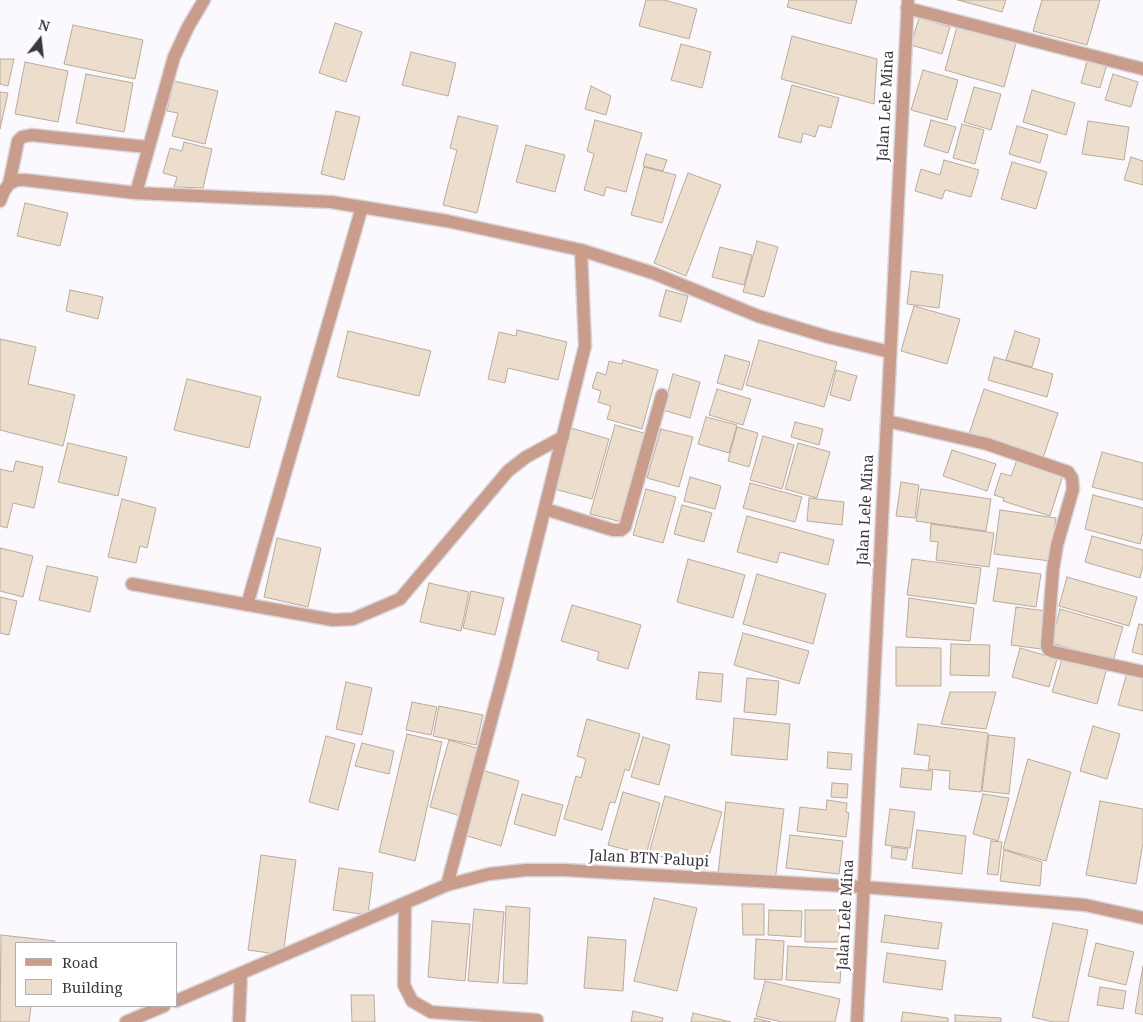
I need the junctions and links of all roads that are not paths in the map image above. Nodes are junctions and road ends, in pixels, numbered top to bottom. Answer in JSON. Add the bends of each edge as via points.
{"nodes":[{"id":1,"x":204,"y":0,"type":"edge"},
{"id":2,"x":908,"y":4,"type":"edge"},
{"id":3,"x":1143,"y":69,"type":"edge"},
{"id":4,"x":147,"y":148,"type":"junction"},
{"id":5,"x":9,"y":184,"type":"junction"},
{"id":6,"x":136,"y":193,"type":"junction"},
{"id":7,"x":0,"y":201,"type":"edge"},
{"id":8,"x":362,"y":207,"type":"junction"},
{"id":9,"x":581,"y":250,"type":"junction"},
{"id":10,"x":890,"y":352,"type":"junction"},
{"id":11,"x":662,"y":395,"type":"dead end"},
{"id":12,"x":887,"y":421,"type":"junction"},
{"id":13,"x":563,"y":437,"type":"junction"},
{"id":14,"x":545,"y":509,"type":"junction"},
{"id":15,"x":132,"y":584,"type":"dead end"},
{"id":16,"x":247,"y":605,"type":"junction"},
{"id":17,"x":1143,"y":672,"type":"edge"},
{"id":18,"x":447,"y":885,"type":"junction"},
{"id":19,"x":864,"y":887,"type":"junction"},
{"id":20,"x":405,"y":903,"type":"junction"},
{"id":21,"x":1143,"y":918,"type":"edge"},
{"id":22,"x":241,"y":973,"type":"junction"},
{"id":23,"x":178,"y":1000,"type":"edge"},
{"id":24,"x":162,"y":1007,"type":"edge"},
{"id":25,"x":537,"y":1020,"type":"dead end"},
{"id":26,"x":126,"y":1022,"type":"edge"},
{"id":27,"x":239,"y":1022,"type":"edge"},
{"id":28,"x":857,"y":1022,"type":"edge"}],
"edges":[{"from":1,"to":4,"type":"street","via":[[174,57]]},
{"from":2,"to":3,"type":"street"},
{"from":2,"to":10,"type":"street","name":"Jalan Lele Mina"},
{"from":4,"to":5,"type":"street","via":[[22,136],[18,141]]},
{"from":4,"to":6,"type":"street"},
{"from":5,"to":6,"type":"street","via":[[25,180]]},
{"from":5,"to":7,"type":"street"},
{"from":6,"to":8,"type":"street","via":[[331,202]]},
{"from":8,"to":9,"type":"street","via":[[447,221]]},
{"from":8,"to":16,"type":"street"},
{"from":9,"to":10,"type":"street","via":[[654,273],[758,316]]},
{"from":9,"to":13,"type":"street","via":[[585,346]]},
{"from":10,"to":12,"type":"street","name":"Jalan Lele Mina"},
{"from":11,"to":14,"type":"street","via":[[625,527],[613,530]]},
{"from":12,"to":17,"type":"street","via":[[987,444],[1068,472],[1073,489],[1053,569],[1047,646],[1054,652]]},
{"from":12,"to":19,"type":"street","name":"Jalan Lele Mina"},
{"from":13,"to":14,"type":"street"},
{"from":13,"to":16,"type":"street","via":[[508,471],[400,599],[386,607],[353,619],[333,620]]},
{"from":14,"to":18,"type":"street"},
{"from":15,"to":16,"type":"street"},
{"from":18,"to":19,"type":"street","name":"Jalan BTN Palupi","via":[[489,874],[564,870]]},
{"from":18,"to":20,"type":"street","name":"Jalan BTN Palupi"},
{"from":19,"to":21,"type":"street","name":"Jalan BTN Palupi","via":[[1085,905]]},
{"from":19,"to":28,"type":"street","name":"Jalan Lele Mina"},
{"from":20,"to":22,"type":"street","name":"Jalan BTN Palupi"},
{"from":20,"to":25,"type":"street","via":[[404,985],[412,1001],[431,1012]]},
{"from":22,"to":23,"type":"street","name":"Jalan BTN Palupi"},
{"from":22,"to":27,"type":"street"},
{"from":24,"to":26,"type":"street"}]}
